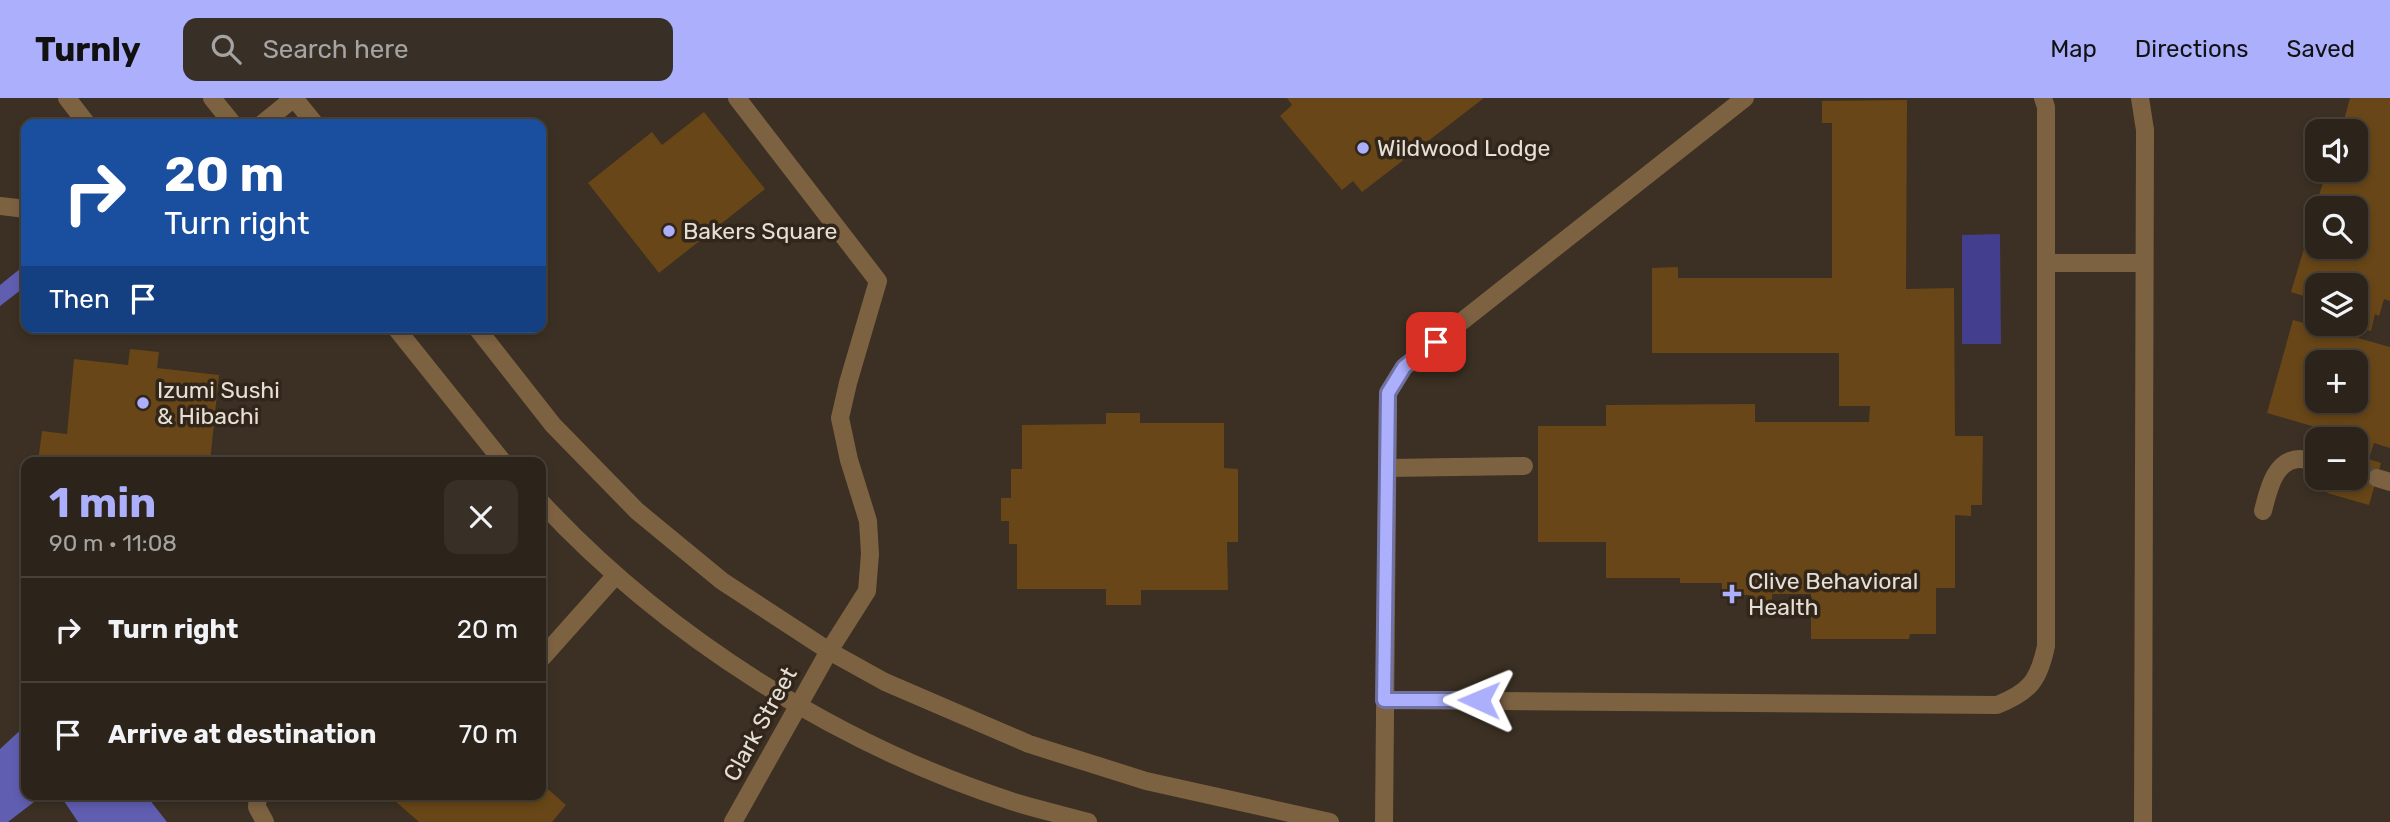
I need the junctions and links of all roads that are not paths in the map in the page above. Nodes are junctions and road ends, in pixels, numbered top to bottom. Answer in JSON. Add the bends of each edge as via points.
{"nodes":[{"id":1,"x":67,"y":98,"type":"edge"},
{"id":2,"x":294,"y":98,"type":"edge"},
{"id":3,"x":737,"y":98,"type":"edge"},
{"id":4,"x":1745,"y":98,"type":"edge"},
{"id":5,"x":2043,"y":98,"type":"edge"},
{"id":6,"x":2140,"y":98,"type":"edge"},
{"id":7,"x":221,"y":101,"type":"edge"},
{"id":8,"x":83,"y":119,"type":"edge"},
{"id":9,"x":230,"y":119,"type":"edge"},
{"id":10,"x":268,"y":119,"type":"edge"},
{"id":11,"x":310,"y":119,"type":"edge"},
{"id":12,"x":0,"y":206,"type":"edge"},
{"id":13,"x":21,"y":208,"type":"edge"},
{"id":14,"x":2046,"y":263,"type":"junction"},
{"id":15,"x":2144,"y":263,"type":"junction"},
{"id":16,"x":400,"y":333,"type":"edge"},
{"id":17,"x":481,"y":333,"type":"edge"},
{"id":18,"x":499,"y":457,"type":"edge"},
{"id":19,"x":2305,"y":460,"type":"edge"},
{"id":20,"x":1524,"y":466,"type":"dead end"},
{"id":21,"x":1387,"y":468,"type":"junction"},
{"id":22,"x":546,"y":507,"type":"edge"},
{"id":23,"x":2263,"y":511,"type":"dead end"},
{"id":24,"x":616,"y":575,"type":"junction"},
{"id":25,"x":829,"y":651,"type":"junction"},
{"id":26,"x":546,"y":653,"type":"edge"},
{"id":27,"x":1384,"y":700,"type":"junction"},
{"id":28,"x":799,"y":706,"type":"junction"},
{"id":29,"x":733,"y":822,"type":"edge"},
{"id":30,"x":1088,"y":822,"type":"edge"},
{"id":31,"x":1330,"y":822,"type":"edge"},
{"id":32,"x":1384,"y":822,"type":"edge"},
{"id":33,"x":2143,"y":822,"type":"edge"}],
"edges":[{"from":1,"to":8,"type":"street"},
{"from":2,"to":10,"type":"street"},
{"from":2,"to":11,"type":"street"},
{"from":3,"to":25,"type":"street","name":"Clark Street","via":[[878,281],[840,418],[868,521],[867,591]]},
{"from":4,"to":21,"type":"street","via":[[1404,367],[1388,393]]},
{"from":5,"to":14,"type":"street"},
{"from":6,"to":15,"type":"street","via":[[2145,130]]},
{"from":7,"to":9,"type":"street"},
{"from":12,"to":13,"type":"street"},
{"from":14,"to":15,"type":"street"},
{"from":14,"to":27,"type":"street","via":[[2046,646],[2033,683],[2018,697],[1997,705]]},
{"from":15,"to":33,"type":"street"},
{"from":16,"to":18,"type":"street"},
{"from":17,"to":25,"type":"street","via":[[554,425],[638,511],[722,581]]},
{"from":19,"to":23,"type":"street","via":[[2278,471]]},
{"from":20,"to":21,"type":"street"},
{"from":21,"to":27,"type":"street"},
{"from":22,"to":24,"type":"street"},
{"from":24,"to":26,"type":"street"},
{"from":24,"to":28,"type":"street","via":[[682,628]]},
{"from":25,"to":28,"type":"street","name":"Clark Street"},
{"from":25,"to":31,"type":"street","via":[[885,682],[1030,744],[1146,782]]},
{"from":27,"to":32,"type":"street"},
{"from":28,"to":29,"type":"street","name":"Clark Street"},
{"from":28,"to":30,"type":"street","via":[[909,762],[1011,801]]}]}
